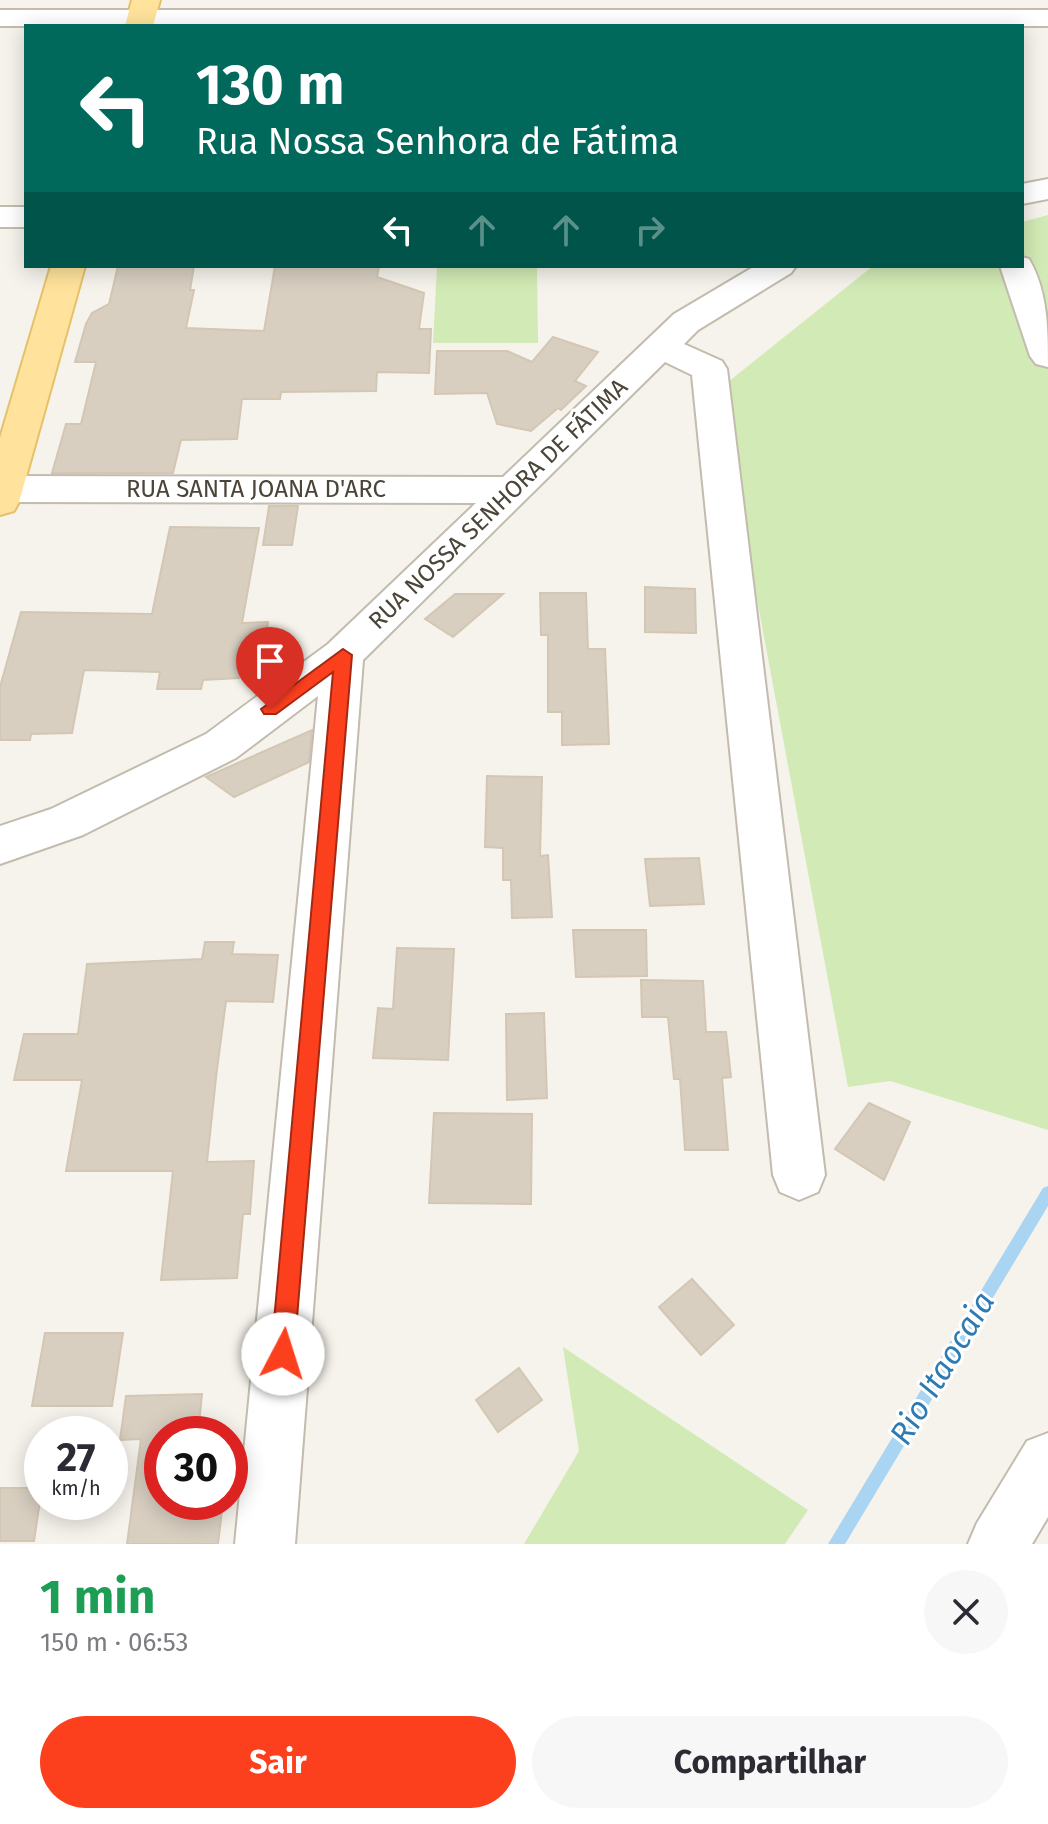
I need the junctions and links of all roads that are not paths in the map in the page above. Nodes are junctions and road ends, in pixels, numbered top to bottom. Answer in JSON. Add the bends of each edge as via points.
{"nodes":[{"id":1,"x":142,"y":15,"type":"edge"},
{"id":2,"x":0,"y":18,"type":"edge"},
{"id":3,"x":1048,"y":18,"type":"edge"},
{"id":4,"x":1048,"y":189,"type":"edge"},
{"id":5,"x":1024,"y":194,"type":"edge"},
{"id":6,"x":0,"y":217,"type":"edge"},
{"id":7,"x":24,"y":217,"type":"edge"},
{"id":8,"x":67,"y":268,"type":"edge"},
{"id":9,"x":776,"y":268,"type":"edge"},
{"id":10,"x":1018,"y":268,"type":"edge"},
{"id":11,"x":660,"y":346,"type":"junction"},
{"id":12,"x":1048,"y":356,"type":"edge"},
{"id":13,"x":512,"y":490,"type":"junction"},
{"id":14,"x":1,"y":493,"type":"edge"},
{"id":15,"x":343,"y":655,"type":"junction"},
{"id":16,"x":0,"y":845,"type":"edge"},
{"id":17,"x":799,"y":1175,"type":"dead end"},
{"id":18,"x":1048,"y":1462,"type":"edge"},
{"id":19,"x":265,"y":1544,"type":"edge"},
{"id":20,"x":998,"y":1544,"type":"edge"}],
"edges":[{"from":1,"to":2,"type":"street"},
{"from":1,"to":3,"type":"street"},
{"from":4,"to":5,"type":"street"},
{"from":6,"to":7,"type":"street"},
{"from":8,"to":14,"type":"main road"},
{"from":9,"to":11,"type":"street","name":"RUA NOSSA SENHORA DE FÁTIMA","via":[[686,322]]},
{"from":10,"to":12,"type":"street"},
{"from":11,"to":13,"type":"street","name":"RUA NOSSA SENHORA DE FÁTIMA"},
{"from":11,"to":17,"type":"street","via":[[709,369]]},
{"from":13,"to":14,"type":"street","name":"RUA SANTA JOANA D'ARC"},
{"from":13,"to":15,"type":"street","name":"RUA NOSSA SENHORA DE FÁTIMA"},
{"from":15,"to":16,"type":"street","name":"RUA NOSSA SENHORA DE FÁTIMA","via":[[221,746],[67,822]]},
{"from":15,"to":19,"type":"street"},
{"from":18,"to":20,"type":"street"}]}
